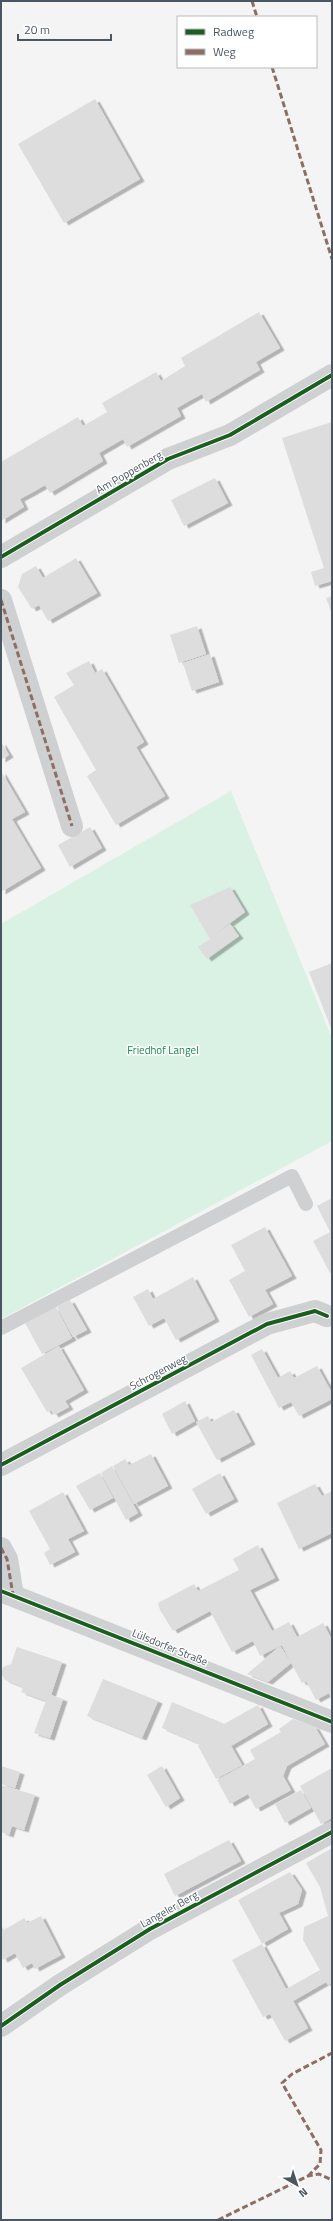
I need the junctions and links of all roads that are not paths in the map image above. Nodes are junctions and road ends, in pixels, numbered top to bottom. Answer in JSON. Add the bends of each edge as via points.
{"nodes":[{"id":1,"x":332,"y":375,"type":"edge"},
{"id":2,"x":1,"y":558,"type":"edge"},
{"id":3,"x":1,"y":600,"type":"edge"},
{"id":4,"x":72,"y":826,"type":"dead end"},
{"id":5,"x":306,"y":1204,"type":"dead end"},
{"id":6,"x":328,"y":1316,"type":"dead end"},
{"id":7,"x":1,"y":1328,"type":"edge"},
{"id":8,"x":1,"y":1465,"type":"edge"},
{"id":9,"x":1,"y":1548,"type":"edge"},
{"id":10,"x":7,"y":1593,"type":"edge"},
{"id":11,"x":332,"y":1722,"type":"edge"},
{"id":12,"x":332,"y":1832,"type":"edge"},
{"id":13,"x":1,"y":2026,"type":"edge"}],
"edges":[{"from":1,"to":2,"type":"street","name":"Am Poppenberg","via":[[230,436],[168,459]]},
{"from":3,"to":4,"type":"street"},
{"from":5,"to":7,"type":"lane","via":[[292,1176]]},
{"from":6,"to":8,"type":"street","name":"Schrogenweg","via":[[315,1311],[267,1324]]},
{"from":9,"to":10,"type":"street","via":[[7,1559]]},
{"from":10,"to":11,"type":"street","name":"Lülsdorfer Straße"},
{"from":12,"to":13,"type":"street","name":"Langeler Berg","via":[[150,1929],[60,1984]]}]}
